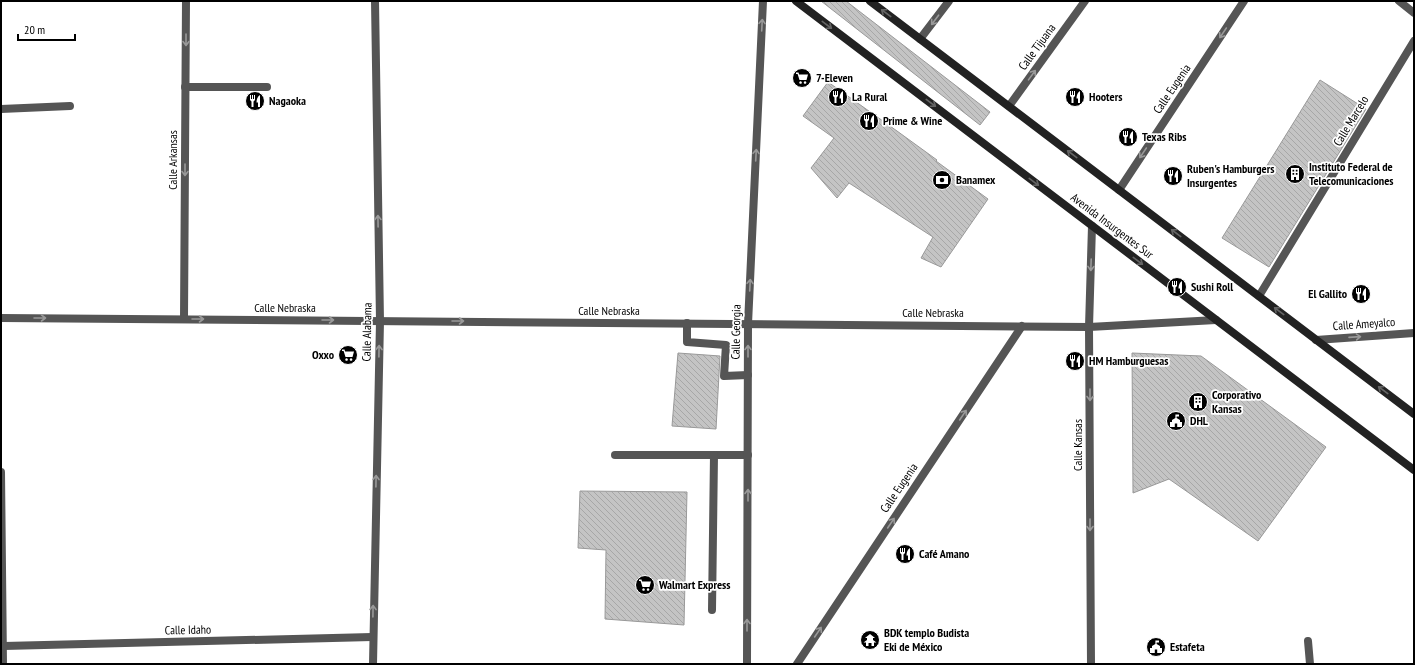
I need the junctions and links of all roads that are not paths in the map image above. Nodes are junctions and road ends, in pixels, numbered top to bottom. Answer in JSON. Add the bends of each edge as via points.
{"nodes":[{"id":1,"x":186,"y":1,"type":"edge"},
{"id":2,"x":375,"y":1,"type":"edge"},
{"id":3,"x":763,"y":1,"type":"edge"},
{"id":4,"x":796,"y":1,"type":"edge"},
{"id":5,"x":870,"y":1,"type":"edge"},
{"id":6,"x":949,"y":1,"type":"edge"},
{"id":7,"x":1085,"y":1,"type":"edge"},
{"id":8,"x":1244,"y":1,"type":"edge"},
{"id":9,"x":1398,"y":1,"type":"edge"},
{"id":10,"x":1414,"y":13,"type":"edge"},
{"id":11,"x":920,"y":39,"type":"junction"},
{"id":12,"x":1414,"y":41,"type":"edge"},
{"id":13,"x":185,"y":87,"type":"junction"},
{"id":14,"x":267,"y":87,"type":"dead end"},
{"id":15,"x":70,"y":106,"type":"dead end"},
{"id":16,"x":1009,"y":106,"type":"junction"},
{"id":17,"x":1,"y":109,"type":"edge"},
{"id":18,"x":1119,"y":190,"type":"junction"},
{"id":19,"x":1092,"y":226,"type":"junction"},
{"id":20,"x":1259,"y":296,"type":"junction"},
{"id":21,"x":1,"y":318,"type":"edge"},
{"id":22,"x":184,"y":319,"type":"junction"},
{"id":23,"x":1216,"y":320,"type":"junction"},
{"id":24,"x":380,"y":321,"type":"junction"},
{"id":25,"x":686,"y":323,"type":"junction"},
{"id":26,"x":748,"y":324,"type":"junction"},
{"id":27,"x":1022,"y":326,"type":"junction"},
{"id":28,"x":1089,"y":327,"type":"junction"},
{"id":29,"x":1414,"y":333,"type":"edge"},
{"id":30,"x":1316,"y":340,"type":"junction"},
{"id":31,"x":748,"y":375,"type":"junction"},
{"id":32,"x":1414,"y":414,"type":"edge"},
{"id":33,"x":615,"y":455,"type":"dead end"},
{"id":34,"x":714,"y":455,"type":"junction"},
{"id":35,"x":748,"y":455,"type":"junction"},
{"id":36,"x":1414,"y":470,"type":"edge"},
{"id":37,"x":1,"y":472,"type":"edge"},
{"id":38,"x":712,"y":610,"type":"dead end"},
{"id":39,"x":372,"y":637,"type":"junction"},
{"id":40,"x":1308,"y":641,"type":"dead end"},
{"id":41,"x":4,"y":646,"type":"junction"},
{"id":42,"x":3,"y":664,"type":"edge"},
{"id":43,"x":373,"y":664,"type":"edge"},
{"id":44,"x":747,"y":664,"type":"edge"},
{"id":45,"x":797,"y":664,"type":"edge"},
{"id":46,"x":1091,"y":664,"type":"edge"},
{"id":47,"x":1310,"y":664,"type":"edge"}],
"edges":[{"from":1,"to":13,"type":"street","name":"Calle Arkansas","one_way":true},
{"from":24,"to":2,"type":"street","name":"Calle Alabama","one_way":true},
{"from":26,"to":3,"type":"street","name":"Calle Georgia","one_way":true},
{"from":4,"to":19,"type":"main road","name":"Avenida Insurgentes Sur","one_way":true},
{"from":11,"to":5,"type":"main road","one_way":true},
{"from":6,"to":11,"type":"street","one_way":true},
{"from":16,"to":7,"type":"street","name":"Calle Tijuana","one_way":true},
{"from":8,"to":18,"type":"street","name":"Calle Eugenia","one_way":true},
{"from":9,"to":10,"type":"street"},
{"from":11,"to":16,"type":"main road"},
{"from":12,"to":20,"type":"street","name":"Calle Marcelo"},
{"from":13,"to":14,"type":"street"},
{"from":13,"to":22,"type":"street","name":"Calle Arkansas","one_way":true},
{"from":15,"to":17,"type":"street"},
{"from":18,"to":16,"type":"main road","one_way":true},
{"from":20,"to":18,"type":"main road","one_way":true},
{"from":19,"to":23,"type":"main road","name":"Avenida Insurgentes Sur","one_way":true},
{"from":19,"to":28,"type":"street","name":"Calle Kansas","one_way":true},
{"from":30,"to":20,"type":"main road","one_way":true},
{"from":21,"to":22,"type":"street","name":"Calle Nebraska","one_way":true},
{"from":22,"to":24,"type":"street","name":"Calle Nebraska","one_way":true},
{"from":23,"to":28,"type":"street","name":"Calle Nebraska"},
{"from":23,"to":36,"type":"main road","name":"Avenida Insurgentes Sur"},
{"from":24,"to":25,"type":"street","name":"Calle Nebraska","one_way":true},
{"from":39,"to":24,"type":"street","name":"Calle Alabama","one_way":true},
{"from":25,"to":26,"type":"street","name":"Calle Nebraska"},
{"from":25,"to":31,"type":"street","via":[[687,342],[726,345],[724,376]]},
{"from":26,"to":27,"type":"street","name":"Calle Nebraska"},
{"from":31,"to":26,"type":"street","name":"Calle Georgia","one_way":true},
{"from":27,"to":28,"type":"street","name":"Calle Nebraska"},
{"from":45,"to":27,"type":"street","name":"Calle Eugenia","one_way":true},
{"from":28,"to":46,"type":"street","name":"Calle Kansas","one_way":true},
{"from":30,"to":29,"type":"street","name":"Calle Ameyalco","one_way":true},
{"from":32,"to":30,"type":"main road","one_way":true},
{"from":31,"to":35,"type":"street","name":"Calle Georgia"},
{"from":33,"to":34,"type":"street"},
{"from":34,"to":35,"type":"street"},
{"from":34,"to":38,"type":"street"},
{"from":44,"to":35,"type":"street","name":"Calle Georgia","one_way":true},
{"from":37,"to":41,"type":"street"},
{"from":39,"to":41,"type":"street","name":"Calle Idaho"},
{"from":39,"to":43,"type":"street","name":"Calle Alabama"},
{"from":40,"to":47,"type":"street"},
{"from":41,"to":42,"type":"street"}]}
